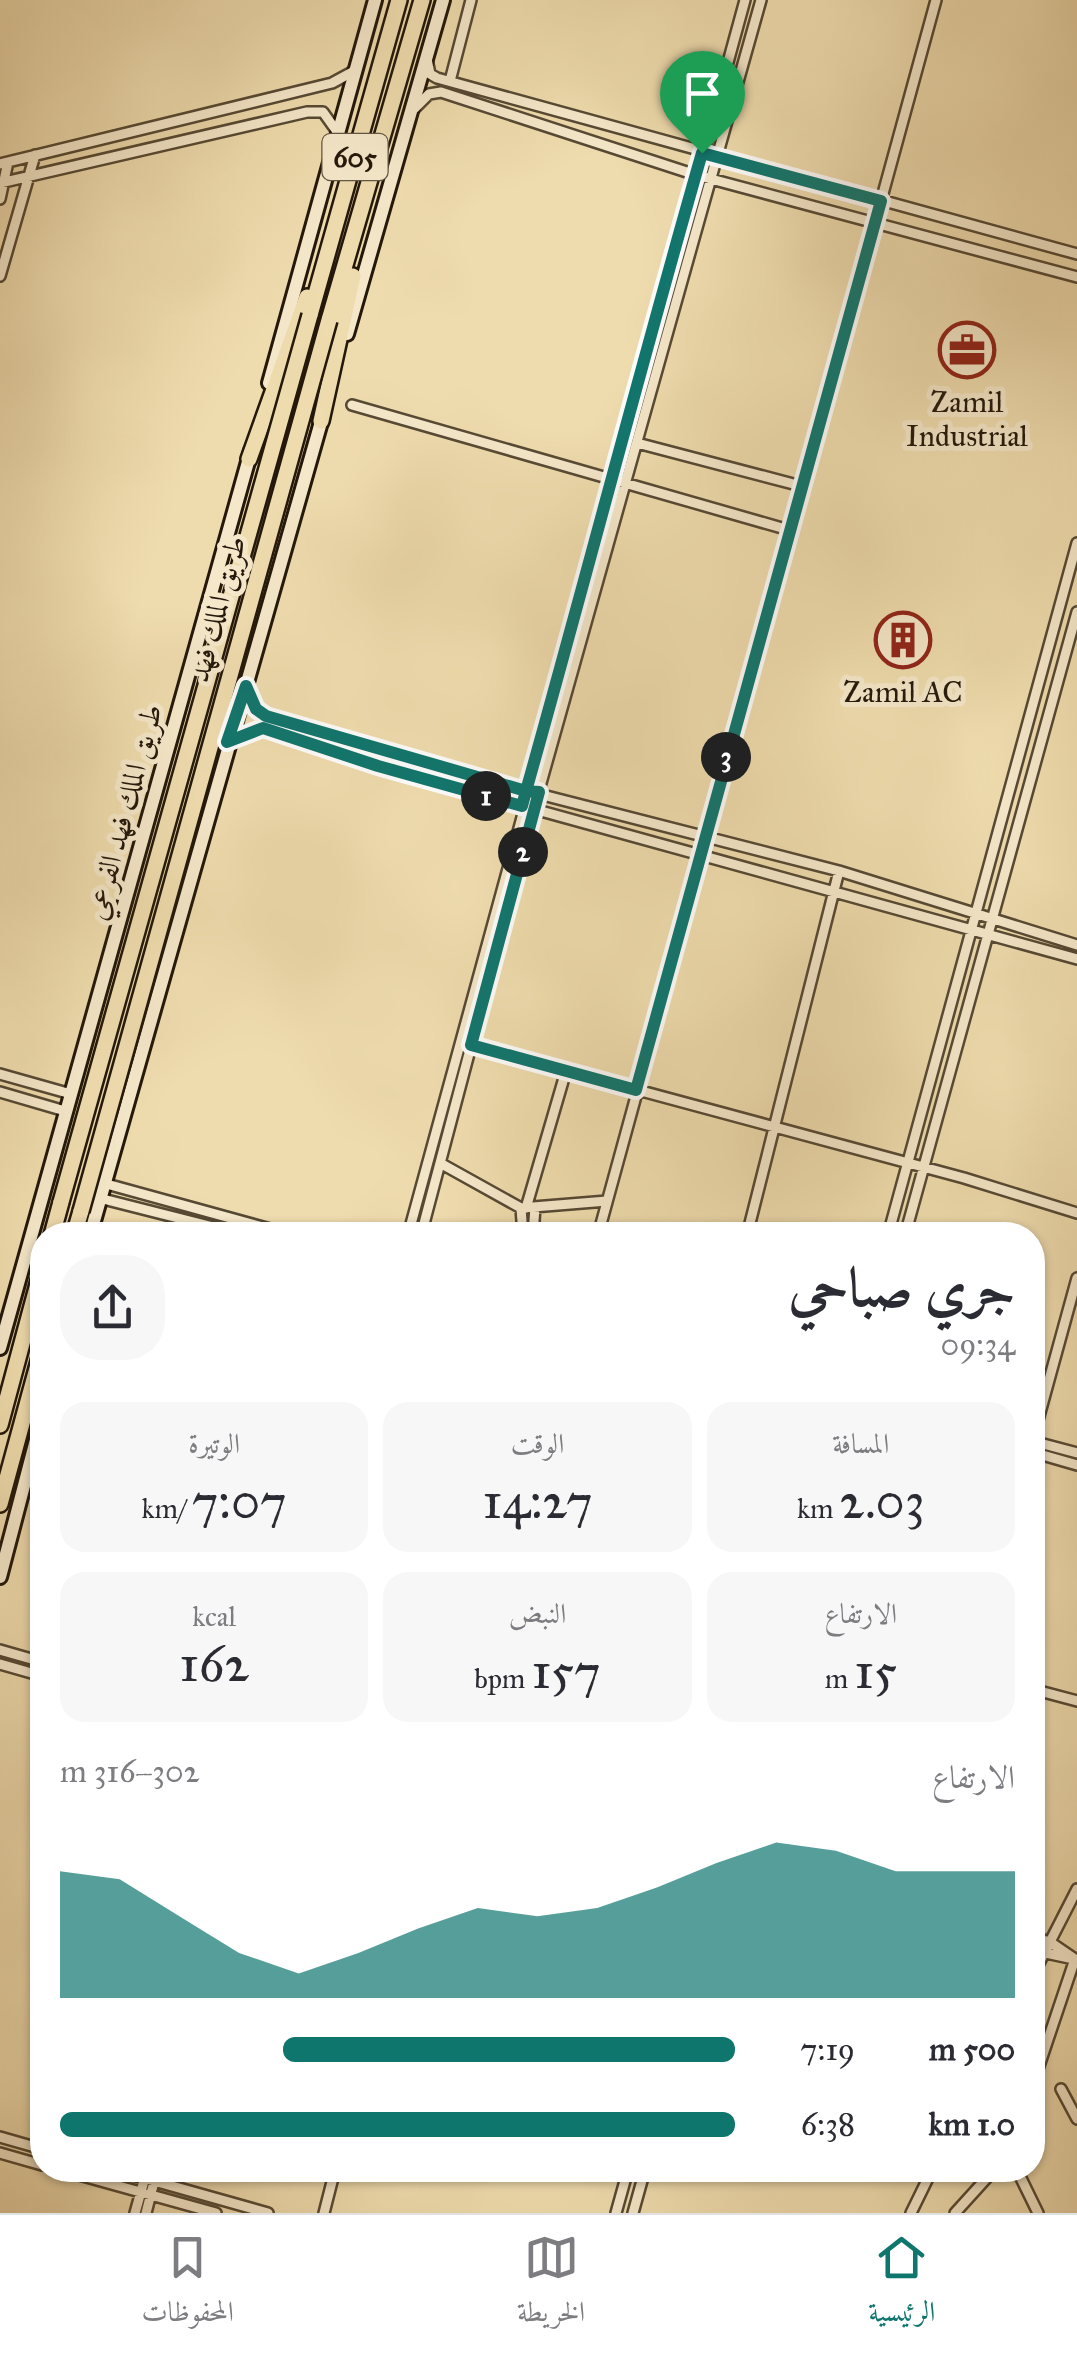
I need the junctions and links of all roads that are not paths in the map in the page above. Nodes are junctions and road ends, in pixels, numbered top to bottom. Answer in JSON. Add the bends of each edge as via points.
{"nodes":[{"id":1,"x":375,"y":0,"type":"edge"},
{"id":2,"x":399,"y":0,"type":"edge"},
{"id":3,"x":422,"y":0,"type":"edge"},
{"id":4,"x":443,"y":0,"type":"edge"},
{"id":5,"x":471,"y":0,"type":"edge"},
{"id":6,"x":745,"y":0,"type":"edge"},
{"id":7,"x":760,"y":0,"type":"edge"},
{"id":8,"x":936,"y":0,"type":"edge"},
{"id":9,"x":427,"y":58,"type":"junction"},
{"id":10,"x":356,"y":70,"type":"junction"},
{"id":11,"x":450,"y":81,"type":"junction"},
{"id":12,"x":413,"y":110,"type":"junction"},
{"id":13,"x":338,"y":134,"type":"junction"},
{"id":14,"x":702,"y":153,"type":"junction"},
{"id":15,"x":34,"y":156,"type":"junction"},
{"id":16,"x":717,"y":157,"type":"junction"},
{"id":17,"x":4,"y":163,"type":"edge"},
{"id":18,"x":375,"y":174,"type":"junction"},
{"id":19,"x":696,"y":175,"type":"junction"},
{"id":20,"x":28,"y":177,"type":"junction"},
{"id":21,"x":711,"y":179,"type":"junction"},
{"id":22,"x":2,"y":183,"type":"edge"},
{"id":23,"x":0,"y":199,"type":"edge"},
{"id":24,"x":881,"y":201,"type":"junction"},
{"id":25,"x":339,"y":214,"type":"junction"},
{"id":26,"x":875,"y":222,"type":"junction"},
{"id":27,"x":1077,"y":254,"type":"edge"},
{"id":28,"x":0,"y":276,"type":"edge"},
{"id":29,"x":1077,"y":276,"type":"edge"},
{"id":30,"x":352,"y":405,"type":"dead end"},
{"id":31,"x":321,"y":421,"type":"junction"},
{"id":32,"x":637,"y":443,"type":"junction"},
{"id":33,"x":249,"y":459,"type":"junction"},
{"id":34,"x":612,"y":476,"type":"junction"},
{"id":35,"x":625,"y":482,"type":"junction"},
{"id":36,"x":802,"y":486,"type":"junction"},
{"id":37,"x":790,"y":530,"type":"junction"},
{"id":38,"x":1077,"y":543,"type":"edge"},
{"id":39,"x":1063,"y":594,"type":"junction"},
{"id":40,"x":1077,"y":597,"type":"edge"},
{"id":41,"x":1057,"y":617,"type":"junction"},
{"id":42,"x":1076,"y":618,"type":"edge"},
{"id":43,"x":246,"y":686,"type":"junction"},
{"id":44,"x":227,"y":742,"type":"junction"},
{"id":45,"x":383,"y":751,"type":"junction"},
{"id":46,"x":378,"y":766,"type":"junction"},
{"id":47,"x":526,"y":791,"type":"junction"},
{"id":48,"x":539,"y":792,"type":"junction"},
{"id":49,"x":522,"y":806,"type":"junction"},
{"id":50,"x":534,"y":808,"type":"junction"},
{"id":51,"x":612,"y":812,"type":"junction"},
{"id":52,"x":608,"y":829,"type":"junction"},
{"id":53,"x":704,"y":838,"type":"junction"},
{"id":54,"x":700,"y":855,"type":"junction"},
{"id":55,"x":839,"y":871,"type":"junction"},
{"id":56,"x":834,"y":892,"type":"junction"},
{"id":57,"x":976,"y":917,"type":"junction"},
{"id":58,"x":122,"y":918,"type":"junction"},
{"id":59,"x":992,"y":922,"type":"junction"},
{"id":60,"x":973,"y":930,"type":"junction"},
{"id":61,"x":988,"y":934,"type":"junction"},
{"id":62,"x":1077,"y":946,"type":"edge"},
{"id":63,"x":1077,"y":959,"type":"edge"},
{"id":64,"x":165,"y":971,"type":"junction"},
{"id":65,"x":459,"y":1043,"type":"junction"},
{"id":66,"x":471,"y":1045,"type":"junction"},
{"id":67,"x":566,"y":1071,"type":"junction"},
{"id":68,"x":0,"y":1074,"type":"edge"},
{"id":69,"x":636,"y":1090,"type":"junction"},
{"id":70,"x":0,"y":1092,"type":"edge"},
{"id":71,"x":71,"y":1094,"type":"junction"},
{"id":72,"x":65,"y":1111,"type":"junction"},
{"id":73,"x":776,"y":1128,"type":"junction"},
{"id":74,"x":440,"y":1163,"type":"junction"},
{"id":75,"x":907,"y":1164,"type":"junction"},
{"id":76,"x":922,"y":1170,"type":"junction"},
{"id":77,"x":101,"y":1190,"type":"junction"},
{"id":78,"x":607,"y":1201,"type":"junction"},
{"id":79,"x":527,"y":1208,"type":"junction"},
{"id":80,"x":1077,"y":1213,"type":"edge"},
{"id":81,"x":35,"y":1222,"type":"edge"},
{"id":82,"x":56,"y":1222,"type":"edge"},
{"id":83,"x":78,"y":1222,"type":"edge"},
{"id":84,"x":93,"y":1222,"type":"edge"},
{"id":85,"x":204,"y":1222,"type":"edge"},
{"id":86,"x":226,"y":1222,"type":"edge"},
{"id":87,"x":411,"y":1222,"type":"edge"},
{"id":88,"x":424,"y":1222,"type":"edge"},
{"id":89,"x":525,"y":1222,"type":"edge"},
{"id":90,"x":530,"y":1222,"type":"edge"},
{"id":91,"x":601,"y":1222,"type":"edge"},
{"id":92,"x":751,"y":1222,"type":"edge"},
{"id":93,"x":891,"y":1222,"type":"edge"},
{"id":94,"x":908,"y":1222,"type":"edge"},
{"id":95,"x":30,"y":1239,"type":"edge"},
{"id":96,"x":1077,"y":1278,"type":"edge"},
{"id":97,"x":30,"y":1314,"type":"edge"},
{"id":98,"x":0,"y":1348,"type":"edge"},
{"id":99,"x":30,"y":1394,"type":"edge"},
{"id":100,"x":1045,"y":1397,"type":"edge"},
{"id":101,"x":0,"y":1425,"type":"edge"},
{"id":102,"x":1045,"y":1444,"type":"edge"},
{"id":103,"x":1077,"y":1453,"type":"edge"},
{"id":104,"x":1045,"y":1456,"type":"edge"},
{"id":105,"x":30,"y":1462,"type":"edge"},
{"id":106,"x":1077,"y":1466,"type":"edge"},
{"id":107,"x":0,"y":1504,"type":"edge"},
{"id":108,"x":0,"y":1577,"type":"edge"},
{"id":109,"x":0,"y":1650,"type":"edge"},
{"id":110,"x":30,"y":1659,"type":"edge"},
{"id":111,"x":0,"y":1664,"type":"edge"},
{"id":112,"x":30,"y":1673,"type":"edge"},
{"id":113,"x":1045,"y":1693,"type":"edge"},
{"id":114,"x":1077,"y":1702,"type":"edge"},
{"id":115,"x":1076,"y":1895,"type":"edge"},
{"id":116,"x":1045,"y":1941,"type":"edge"},
{"id":117,"x":1050,"y":1942,"type":"junction"},
{"id":118,"x":1045,"y":1952,"type":"edge"},
{"id":119,"x":1045,"y":1954,"type":"edge"},
{"id":120,"x":1076,"y":1959,"type":"edge"},
{"id":121,"x":1045,"y":2049,"type":"edge"},
{"id":122,"x":1061,"y":2089,"type":"dead end"},
{"id":123,"x":1077,"y":2119,"type":"edge"},
{"id":124,"x":0,"y":2137,"type":"edge"},
{"id":125,"x":30,"y":2146,"type":"edge"},
{"id":126,"x":0,"y":2153,"type":"edge"},
{"id":127,"x":30,"y":2162,"type":"edge"},
{"id":128,"x":104,"y":2182,"type":"edge"},
{"id":129,"x":147,"y":2182,"type":"edge"},
{"id":130,"x":164,"y":2182,"type":"edge"},
{"id":131,"x":332,"y":2182,"type":"edge"},
{"id":132,"x":622,"y":2182,"type":"edge"},
{"id":133,"x":642,"y":2182,"type":"edge"},
{"id":134,"x":926,"y":2182,"type":"edge"},
{"id":135,"x":983,"y":2182,"type":"edge"},
{"id":136,"x":1024,"y":2182,"type":"edge"},
{"id":137,"x":146,"y":2194,"type":"junction"},
{"id":138,"x":210,"y":2196,"type":"junction"},
{"id":139,"x":214,"y":2212,"type":"edge"},
{"id":140,"x":135,"y":2213,"type":"edge"},
{"id":141,"x":146,"y":2213,"type":"edge"},
{"id":142,"x":268,"y":2213,"type":"edge"},
{"id":143,"x":324,"y":2213,"type":"edge"},
{"id":144,"x":616,"y":2213,"type":"edge"},
{"id":145,"x":633,"y":2213,"type":"edge"},
{"id":146,"x":911,"y":2213,"type":"edge"},
{"id":147,"x":955,"y":2213,"type":"edge"},
{"id":148,"x":1038,"y":2213,"type":"edge"}],
"edges":[{"from":1,"to":10,"type":"main road","name":"طريق الملك فهد الفرعي"},
{"from":2,"to":25,"type":"highway","name":"طريق الملك فهد","number":"605"},
{"from":3,"to":18,"type":"highway","name":"طريق الملك فهد","number":"605"},
{"from":4,"to":9,"type":"main road"},
{"from":5,"to":11,"type":"street"},
{"from":6,"to":14,"type":"street"},
{"from":7,"to":16,"type":"street"},
{"from":8,"to":24,"type":"street"},
{"from":9,"to":11,"type":"street","via":[[430,74]]},
{"from":9,"to":12,"type":"main road"},
{"from":10,"to":13,"type":"main road","name":"طريق الملك فهد الفرعي"},
{"from":10,"to":15,"type":"street","via":[[332,83]]},
{"from":11,"to":14,"type":"street"},
{"from":12,"to":19,"type":"street","via":[[440,92]]},
{"from":12,"to":31,"type":"main road"},
{"from":13,"to":20,"type":"street","via":[[323,112],[306,112]]},
{"from":13,"to":33,"type":"main road","name":"طريق الملك فهد الفرعي"},
{"from":14,"to":16,"type":"street"},
{"from":14,"to":19,"type":"street"},
{"from":15,"to":17,"type":"street"},
{"from":15,"to":20,"type":"street"},
{"from":16,"to":21,"type":"street"},
{"from":16,"to":24,"type":"street"},
{"from":17,"to":22,"type":"street"},
{"from":18,"to":31,"type":"highway"},
{"from":18,"to":83,"type":"highway","name":"طريق الملك فهد","number":"605","bridge":true},
{"from":19,"to":21,"type":"street"},
{"from":19,"to":34,"type":"street"},
{"from":20,"to":22,"type":"street"},
{"from":20,"to":28,"type":"street"},
{"from":21,"to":26,"type":"street"},
{"from":21,"to":32,"type":"street"},
{"from":22,"to":23,"type":"street"},
{"from":24,"to":26,"type":"street"},
{"from":24,"to":27,"type":"street"},
{"from":25,"to":33,"type":"highway"},
{"from":25,"to":82,"type":"highway","name":"طريق الملك فهد","number":"605","bridge":true},
{"from":26,"to":29,"type":"street"},
{"from":26,"to":36,"type":"street"},
{"from":30,"to":34,"type":"street"},
{"from":31,"to":43,"type":"main road"},
{"from":32,"to":35,"type":"street"},
{"from":32,"to":36,"type":"street"},
{"from":33,"to":58,"type":"main road","name":"طريق الملك فهد الفرعي"},
{"from":34,"to":35,"type":"street"},
{"from":34,"to":47,"type":"street"},
{"from":35,"to":37,"type":"street"},
{"from":35,"to":48,"type":"street"},
{"from":36,"to":37,"type":"street"},
{"from":37,"to":53,"type":"street"},
{"from":38,"to":39,"type":"street"},
{"from":39,"to":40,"type":"street"},
{"from":39,"to":41,"type":"street"},
{"from":41,"to":42,"type":"street"},
{"from":41,"to":57,"type":"street"},
{"from":42,"to":59,"type":"street"},
{"from":43,"to":44,"type":"main road"},
{"from":43,"to":45,"type":"street","via":[[266,716]]},
{"from":44,"to":46,"type":"street","via":[[263,728]]},
{"from":44,"to":64,"type":"main road"},
{"from":45,"to":46,"type":"street"},
{"from":45,"to":47,"type":"street"},
{"from":46,"to":49,"type":"street"},
{"from":47,"to":48,"type":"street"},
{"from":47,"to":49,"type":"street"},
{"from":48,"to":50,"type":"street"},
{"from":48,"to":51,"type":"street"},
{"from":49,"to":50,"type":"street"},
{"from":49,"to":65,"type":"street"},
{"from":50,"to":52,"type":"street"},
{"from":50,"to":66,"type":"street"},
{"from":51,"to":52,"type":"street"},
{"from":51,"to":53,"type":"street"},
{"from":52,"to":54,"type":"street"},
{"from":53,"to":54,"type":"street"},
{"from":53,"to":55,"type":"street"},
{"from":54,"to":56,"type":"street"},
{"from":54,"to":69,"type":"street"},
{"from":55,"to":56,"type":"street"},
{"from":55,"to":57,"type":"street"},
{"from":56,"to":60,"type":"street"},
{"from":56,"to":73,"type":"street"},
{"from":57,"to":59,"type":"street"},
{"from":57,"to":60,"type":"street"},
{"from":58,"to":64,"type":"main road","via":[[158,819],[166,810],[179,812],[190,834]]},
{"from":58,"to":71,"type":"main road","name":"طريق الملك فهد الفرعي"},
{"from":59,"to":61,"type":"street"},
{"from":59,"to":62,"type":"street"},
{"from":60,"to":61,"type":"street"},
{"from":60,"to":75,"type":"street"},
{"from":61,"to":63,"type":"street"},
{"from":61,"to":76,"type":"street"},
{"from":64,"to":77,"type":"main road"},
{"from":65,"to":66,"type":"street"},
{"from":65,"to":87,"type":"street"},
{"from":66,"to":67,"type":"street"},
{"from":66,"to":74,"type":"street"},
{"from":67,"to":69,"type":"street"},
{"from":67,"to":79,"type":"street"},
{"from":68,"to":71,"type":"street"},
{"from":69,"to":73,"type":"street"},
{"from":69,"to":78,"type":"street"},
{"from":70,"to":72,"type":"street"},
{"from":71,"to":72,"type":"main road","name":"طريق الملك فهد الفرعي"},
{"from":72,"to":81,"type":"main road","name":"طريق الملك فهد الفرعي"},
{"from":73,"to":75,"type":"street"},
{"from":73,"to":92,"type":"street"},
{"from":74,"to":79,"type":"street"},
{"from":74,"to":88,"type":"street"},
{"from":75,"to":76,"type":"street"},
{"from":75,"to":93,"type":"street"},
{"from":76,"to":80,"type":"street"},
{"from":76,"to":94,"type":"street"},
{"from":77,"to":84,"type":"main road"},
{"from":77,"to":85,"type":"street"},
{"from":77,"to":86,"type":"street"},
{"from":78,"to":79,"type":"street"},
{"from":78,"to":91,"type":"street"},
{"from":79,"to":89,"type":"street"},
{"from":79,"to":90,"type":"street"},
{"from":95,"to":98,"type":"main road","name":"طريق الملك فهد الفرعي"},
{"from":96,"to":100,"type":"street"},
{"from":97,"to":101,"type":"highway"},
{"from":99,"to":107,"type":"highway"},
{"from":102,"to":103,"type":"street"},
{"from":104,"to":106,"type":"street"},
{"from":105,"to":108,"type":"main road"},
{"from":109,"to":110,"type":"street"},
{"from":111,"to":112,"type":"street"},
{"from":113,"to":114,"type":"street"},
{"from":115,"to":117,"type":"street"},
{"from":116,"to":117,"type":"street"},
{"from":117,"to":118,"type":"street"},
{"from":117,"to":120,"type":"street"},
{"from":119,"to":120,"type":"street"},
{"from":120,"to":121,"type":"street"},
{"from":122,"to":123,"type":"street"},
{"from":124,"to":125,"type":"street"},
{"from":126,"to":127,"type":"street"},
{"from":128,"to":137,"type":"street"},
{"from":129,"to":137,"type":"street"},
{"from":130,"to":138,"type":"street"},
{"from":131,"to":143,"type":"street"},
{"from":132,"to":144,"type":"street"},
{"from":133,"to":145,"type":"street"},
{"from":134,"to":146,"type":"street"},
{"from":135,"to":147,"type":"street"},
{"from":136,"to":148,"type":"street"},
{"from":137,"to":139,"type":"street"},
{"from":137,"to":140,"type":"street"},
{"from":137,"to":141,"type":"street"},
{"from":138,"to":139,"type":"street"},
{"from":138,"to":142,"type":"street"}]}
